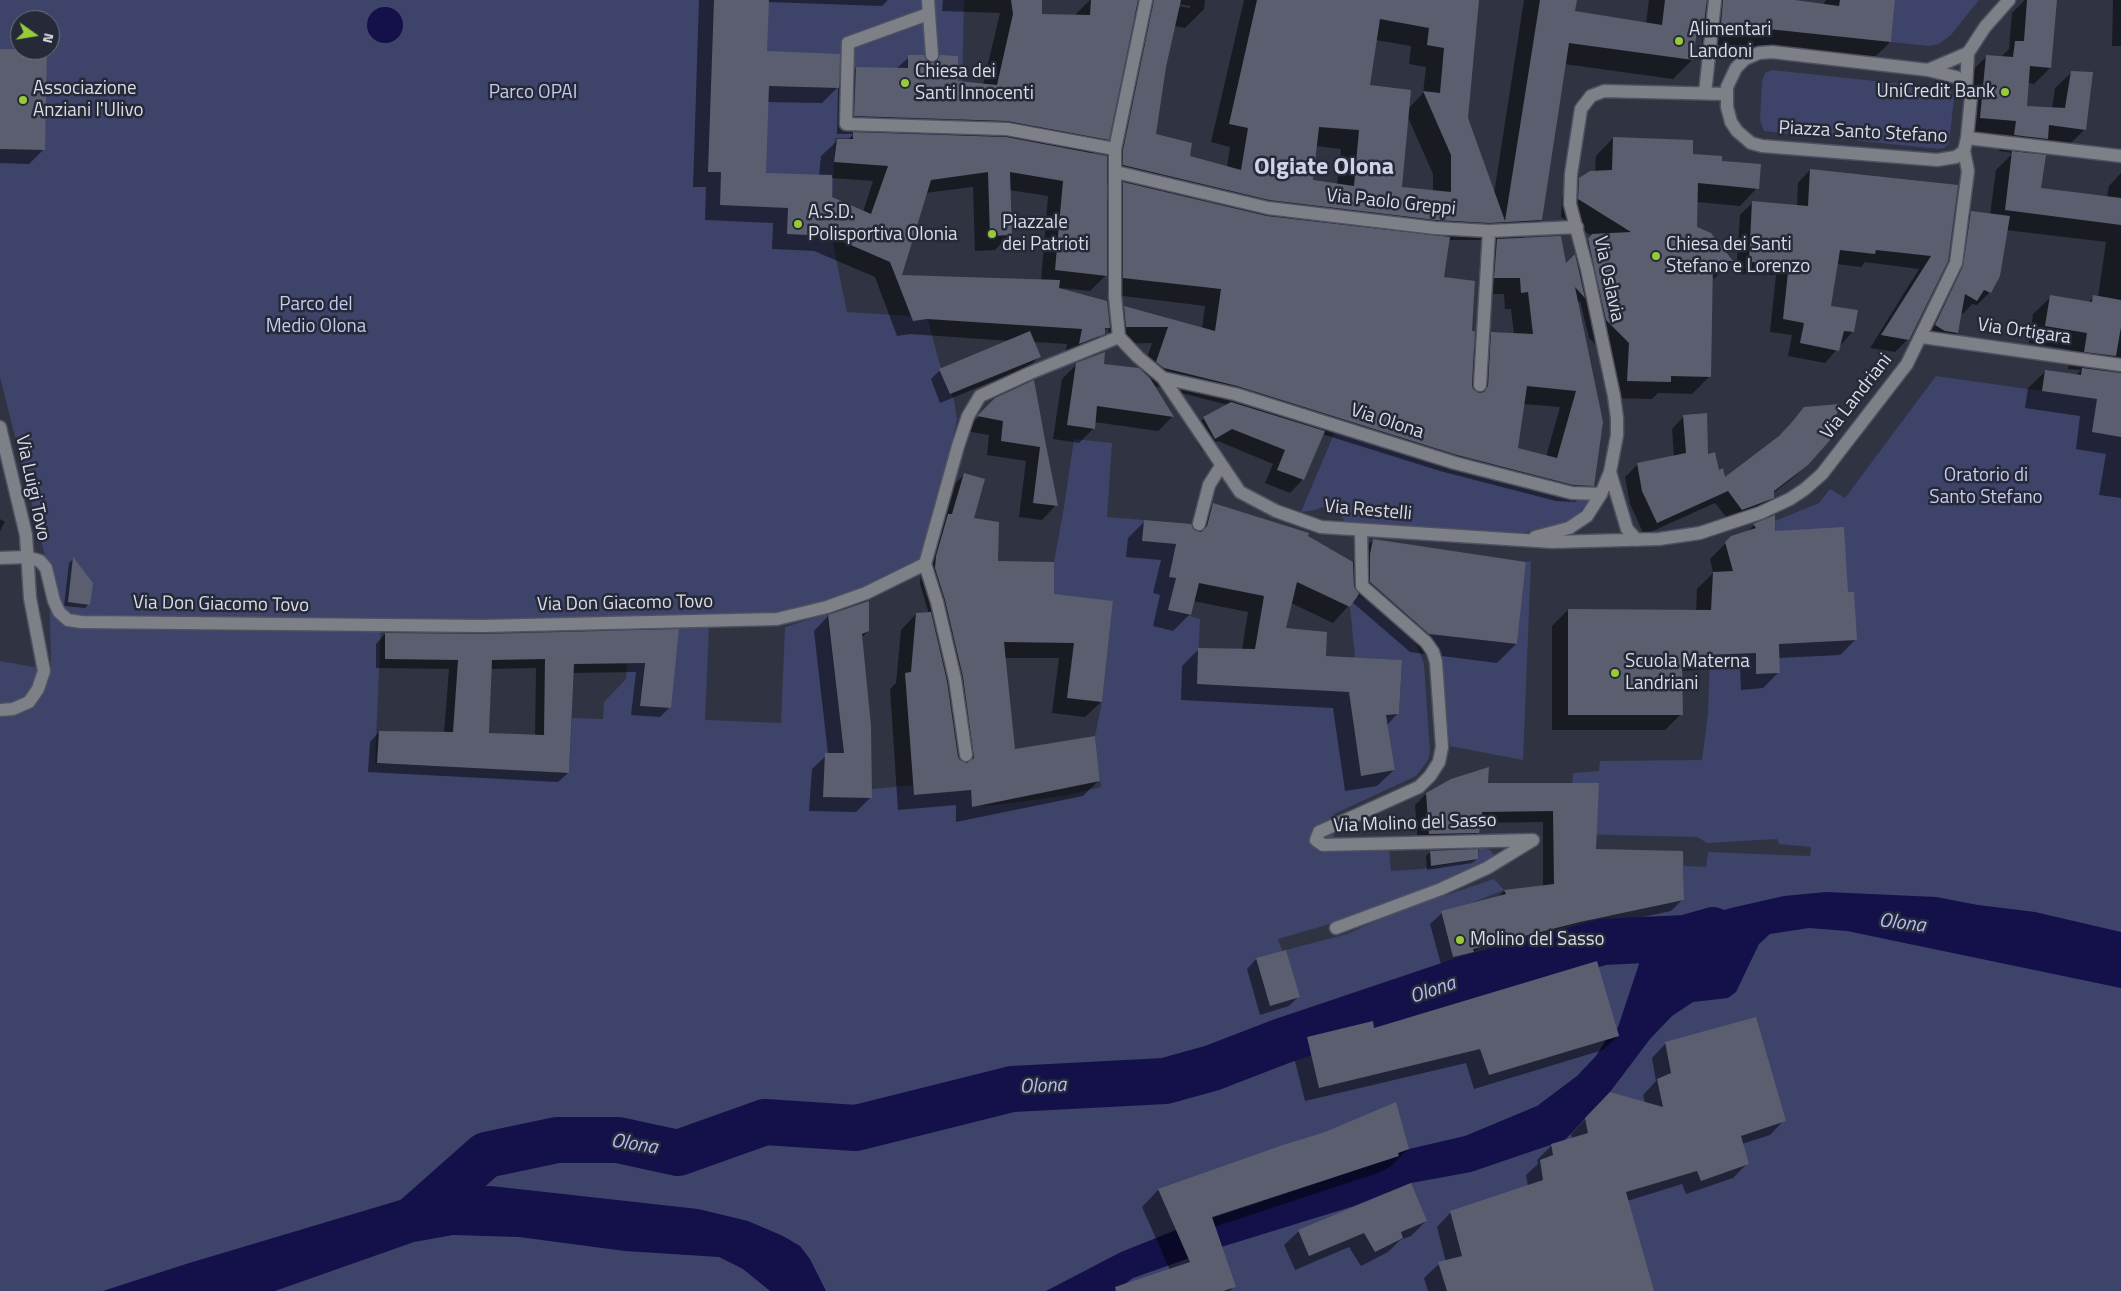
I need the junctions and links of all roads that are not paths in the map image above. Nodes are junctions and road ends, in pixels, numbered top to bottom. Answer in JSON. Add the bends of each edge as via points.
{"nodes":[{"id":1,"x":928,"y":0,"type":"edge"},
{"id":2,"x":1146,"y":0,"type":"edge"},
{"id":3,"x":1715,"y":0,"type":"edge"},
{"id":4,"x":2009,"y":0,"type":"edge"},
{"id":5,"x":928,"y":14,"type":"junction"},
{"id":6,"x":1968,"y":53,"type":"junction"},
{"id":7,"x":932,"y":55,"type":"dead end"},
{"id":8,"x":1928,"y":70,"type":"junction"},
{"id":9,"x":1966,"y":87,"type":"junction"},
{"id":10,"x":1705,"y":93,"type":"junction"},
{"id":11,"x":1726,"y":94,"type":"junction"},
{"id":12,"x":1968,"y":138,"type":"junction"},
{"id":13,"x":1115,"y":149,"type":"junction"},
{"id":14,"x":1964,"y":151,"type":"junction"},
{"id":15,"x":2121,"y":156,"type":"edge"},
{"id":16,"x":1116,"y":172,"type":"junction"},
{"id":17,"x":1577,"y":228,"type":"junction"},
{"id":18,"x":1489,"y":231,"type":"junction"},
{"id":19,"x":1119,"y":337,"type":"junction"},
{"id":20,"x":1922,"y":337,"type":"junction"},
{"id":21,"x":2121,"y":365,"type":"edge"},
{"id":22,"x":1163,"y":378,"type":"junction"},
{"id":23,"x":1480,"y":385,"type":"dead end"},
{"id":24,"x":0,"y":427,"type":"edge"},
{"id":25,"x":1221,"y":466,"type":"junction"},
{"id":26,"x":1610,"y":472,"type":"junction"},
{"id":27,"x":1601,"y":494,"type":"junction"},
{"id":28,"x":1199,"y":524,"type":"dead end"},
{"id":29,"x":1361,"y":531,"type":"junction"},
{"id":30,"x":1511,"y":540,"type":"junction"},
{"id":31,"x":1637,"y":540,"type":"junction"},
{"id":32,"x":27,"y":557,"type":"junction"},
{"id":33,"x":0,"y":558,"type":"edge"},
{"id":34,"x":925,"y":564,"type":"junction"},
{"id":35,"x":0,"y":710,"type":"edge"},
{"id":36,"x":966,"y":755,"type":"dead end"},
{"id":37,"x":1336,"y":928,"type":"dead end"}],
"edges":[{"from":1,"to":5,"type":"street"},
{"from":2,"to":13,"type":"street"},
{"from":3,"to":10,"type":"street"},
{"from":4,"to":6,"type":"street","name":"Piazza Santo Stefano"},
{"from":5,"to":7,"type":"street"},
{"from":5,"to":13,"type":"street","via":[[848,44],[846,124],[1007,129]]},
{"from":6,"to":8,"type":"street"},
{"from":6,"to":9,"type":"street","name":"Piazza Santo Stefano"},
{"from":8,"to":9,"type":"street","via":[[1956,77]]},
{"from":8,"to":11,"type":"street","via":[[1759,53],[1740,64],[1729,81]]},
{"from":9,"to":12,"type":"street","name":"Piazza Santo Stefano","via":[[1971,97]]},
{"from":10,"to":11,"type":"street"},
{"from":10,"to":17,"type":"street","name":"Via Oslavia","via":[[1610,90],[1590,96],[1581,109],[1571,174],[1570,204]]},
{"from":11,"to":14,"type":"street","name":"Piazza Santo Stefano","via":[[1727,113],[1733,126],[1756,145],[1937,160],[1956,157]]},
{"from":12,"to":14,"type":"street","name":"Piazza Santo Stefano"},
{"from":12,"to":15,"type":"street"},
{"from":13,"to":16,"type":"street"},
{"from":14,"to":20,"type":"street","name":"Via Landriani","via":[[1968,171],[1956,263]]},
{"from":16,"to":18,"type":"street","name":"Via Paolo Greppi","via":[[1268,208],[1435,228]]},
{"from":16,"to":19,"type":"street","via":[[1115,296]]},
{"from":17,"to":18,"type":"street","name":"Via Paolo Greppi"},
{"from":17,"to":26,"type":"street","name":"Via Oslavia","via":[[1616,410],[1617,435]]},
{"from":18,"to":23,"type":"street"},
{"from":19,"to":22,"type":"street","name":"Via Restelli"},
{"from":19,"to":34,"type":"street","via":[[980,396],[968,416],[958,446]]},
{"from":20,"to":21,"type":"street","name":"Via Ortigara"},
{"from":20,"to":31,"type":"street","name":"Via Landriani","via":[[1895,380],[1828,466],[1805,489],[1767,510],[1709,531]]},
{"from":22,"to":25,"type":"street","name":"Via Restelli"},
{"from":22,"to":27,"type":"street","name":"Via Olona","via":[[1235,394],[1455,463],[1572,493]]},
{"from":24,"to":32,"type":"street","name":"Via Luigi Tovo","via":[[23,521]]},
{"from":25,"to":28,"type":"street","via":[[1208,485]]},
{"from":25,"to":29,"type":"street","name":"Via Restelli","via":[[1240,492],[1276,511],[1321,528]]},
{"from":26,"to":27,"type":"street","name":"Via Oslavia"},
{"from":26,"to":31,"type":"street","name":"Via Oslavia","via":[[1628,529]]},
{"from":27,"to":30,"type":"street","name":"Via Oslavia","via":[[1587,516],[1569,528],[1544,536]]},
{"from":29,"to":30,"type":"street","name":"Via Restelli"},
{"from":29,"to":37,"type":"street","name":"Via Molino del Sasso","via":[[1362,586],[1426,642],[1433,652],[1442,747],[1439,762],[1419,786],[1319,832],[1316,840],[1323,845],[1533,840],[1487,868],[1456,882]]},
{"from":30,"to":31,"type":"street","name":"Via Restelli"},
{"from":32,"to":33,"type":"street"},
{"from":32,"to":34,"type":"street","name":"Via Don Giacomo Tovo","via":[[44,564],[59,612],[68,620],[81,622],[483,626],[777,619],[827,607],[866,593]]},
{"from":32,"to":35,"type":"street","name":"Via Luigi Tovo","via":[[30,598],[44,672],[29,702]]},
{"from":34,"to":36,"type":"street","via":[[956,678]]}]}
